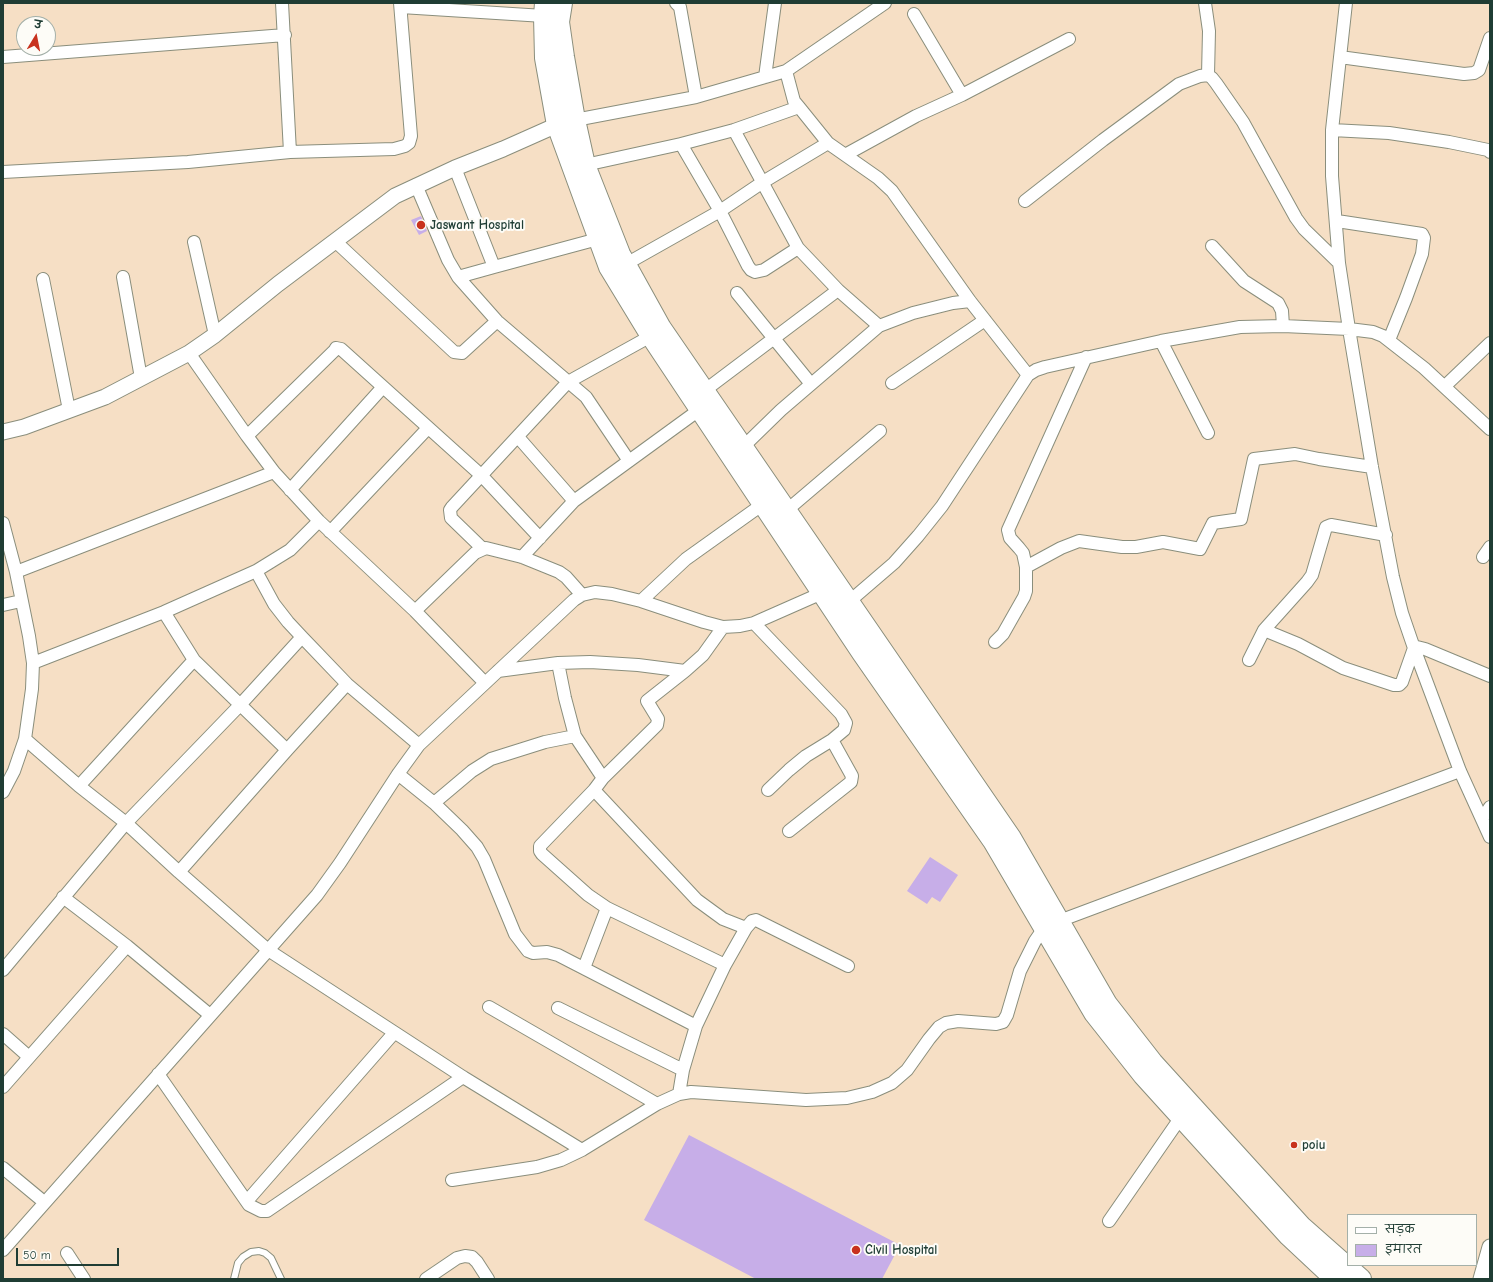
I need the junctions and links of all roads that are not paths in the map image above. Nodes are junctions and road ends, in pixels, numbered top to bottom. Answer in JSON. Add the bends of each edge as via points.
{"nodes":[{"id":1,"x":282,"y":3,"type":"edge"},
{"id":2,"x":562,"y":3,"type":"edge"},
{"id":3,"x":676,"y":3,"type":"edge"},
{"id":4,"x":775,"y":3,"type":"edge"},
{"id":5,"x":885,"y":3,"type":"edge"},
{"id":6,"x":1205,"y":3,"type":"edge"},
{"id":7,"x":1346,"y":3,"type":"edge"},
{"id":8,"x":400,"y":5,"type":"edge"},
{"id":9,"x":544,"y":10,"type":"edge"},
{"id":10,"x":914,"y":14,"type":"dead end"},
{"id":11,"x":285,"y":35,"type":"junction"},
{"id":12,"x":1490,"y":38,"type":"edge"},
{"id":13,"x":1069,"y":39,"type":"dead end"},
{"id":14,"x":3,"y":57,"type":"edge"},
{"id":15,"x":1340,"y":57,"type":"junction"},
{"id":16,"x":786,"y":71,"type":"junction"},
{"id":17,"x":1208,"y":75,"type":"junction"},
{"id":18,"x":765,"y":77,"type":"junction"},
{"id":19,"x":962,"y":95,"type":"junction"},
{"id":20,"x":696,"y":97,"type":"junction"},
{"id":21,"x":799,"y":107,"type":"junction"},
{"id":22,"x":566,"y":122,"type":"junction"},
{"id":23,"x":734,"y":130,"type":"junction"},
{"id":24,"x":1332,"y":130,"type":"junction"},
{"id":25,"x":828,"y":143,"type":"junction"},
{"id":26,"x":680,"y":144,"type":"junction"},
{"id":27,"x":1489,"y":149,"type":"edge"},
{"id":28,"x":290,"y":152,"type":"junction"},
{"id":29,"x":845,"y":156,"type":"junction"},
{"id":30,"x":585,"y":165,"type":"junction"},
{"id":31,"x":455,"y":168,"type":"junction"},
{"id":32,"x":3,"y":172,"type":"edge"},
{"id":33,"x":762,"y":182,"type":"junction"},
{"id":34,"x":416,"y":185,"type":"junction"},
{"id":35,"x":1026,"y":201,"type":"dead end"},
{"id":36,"x":720,"y":211,"type":"junction"},
{"id":37,"x":1337,"y":221,"type":"junction"},
{"id":38,"x":598,"y":239,"type":"junction"},
{"id":39,"x":335,"y":241,"type":"junction"},
{"id":40,"x":194,"y":242,"type":"dead end"},
{"id":41,"x":1212,"y":246,"type":"dead end"},
{"id":42,"x":798,"y":248,"type":"junction"},
{"id":43,"x":1340,"y":263,"type":"junction"},
{"id":44,"x":626,"y":264,"type":"junction"},
{"id":45,"x":494,"y":267,"type":"junction"},
{"id":46,"x":123,"y":277,"type":"dead end"},
{"id":47,"x":458,"y":277,"type":"junction"},
{"id":48,"x":43,"y":279,"type":"dead end"},
{"id":49,"x":838,"y":290,"type":"junction"},
{"id":50,"x":737,"y":293,"type":"dead end"},
{"id":51,"x":970,"y":301,"type":"junction"},
{"id":52,"x":985,"y":320,"type":"junction"},
{"id":53,"x":497,"y":322,"type":"junction"},
{"id":54,"x":879,"y":326,"type":"junction"},
{"id":55,"x":1283,"y":326,"type":"junction"},
{"id":56,"x":1349,"y":329,"type":"junction"},
{"id":57,"x":215,"y":335,"type":"junction"},
{"id":58,"x":651,"y":336,"type":"junction"},
{"id":59,"x":774,"y":338,"type":"junction"},
{"id":60,"x":1389,"y":340,"type":"junction"},
{"id":61,"x":1161,"y":341,"type":"junction"},
{"id":62,"x":1490,"y":343,"type":"edge"},
{"id":63,"x":190,"y":353,"type":"junction"},
{"id":64,"x":1086,"y":357,"type":"junction"},
{"id":65,"x":1028,"y":375,"type":"junction"},
{"id":66,"x":141,"y":378,"type":"junction"},
{"id":67,"x":568,"y":382,"type":"junction"},
{"id":68,"x":892,"y":383,"type":"dead end"},
{"id":69,"x":811,"y":384,"type":"junction"},
{"id":70,"x":1445,"y":386,"type":"junction"},
{"id":71,"x":383,"y":387,"type":"junction"},
{"id":72,"x":702,"y":400,"type":"junction"},
{"id":73,"x":69,"y":410,"type":"junction"},
{"id":74,"x":428,"y":428,"type":"junction"},
{"id":75,"x":1490,"y":429,"type":"edge"},
{"id":76,"x":880,"y":431,"type":"dead end"},
{"id":77,"x":3,"y":432,"type":"edge"},
{"id":78,"x":1208,"y":433,"type":"dead end"},
{"id":79,"x":247,"y":436,"type":"junction"},
{"id":80,"x":518,"y":437,"type":"junction"},
{"id":81,"x":743,"y":447,"type":"junction"},
{"id":82,"x":630,"y":461,"type":"junction"},
{"id":83,"x":1372,"y":467,"type":"junction"},
{"id":84,"x":274,"y":472,"type":"junction"},
{"id":85,"x":482,"y":476,"type":"junction"},
{"id":86,"x":290,"y":490,"type":"junction"},
{"id":87,"x":574,"y":501,"type":"junction"},
{"id":88,"x":762,"y":504,"type":"junction"},
{"id":89,"x":786,"y":511,"type":"junction"},
{"id":90,"x":319,"y":521,"type":"junction"},
{"id":91,"x":3,"y":522,"type":"edge"},
{"id":92,"x":330,"y":532,"type":"junction"},
{"id":93,"x":1386,"y":535,"type":"junction"},
{"id":94,"x":540,"y":538,"type":"junction"},
{"id":95,"x":1490,"y":547,"type":"edge"},
{"id":96,"x":483,"y":549,"type":"junction"},
{"id":97,"x":522,"y":557,"type":"junction"},
{"id":98,"x":1483,"y":557,"type":"dead end"},
{"id":99,"x":1026,"y":567,"type":"junction"},
{"id":100,"x":256,"y":571,"type":"junction"},
{"id":101,"x":16,"y":572,"type":"junction"},
{"id":102,"x":828,"y":588,"type":"junction"},
{"id":103,"x":582,"y":595,"type":"junction"},
{"id":104,"x":21,"y":601,"type":"junction"},
{"id":105,"x":641,"y":601,"type":"junction"},
{"id":106,"x":3,"y":605,"type":"edge"},
{"id":107,"x":842,"y":608,"type":"junction"},
{"id":108,"x":416,"y":611,"type":"junction"},
{"id":109,"x":164,"y":612,"type":"junction"},
{"id":110,"x":754,"y":623,"type":"junction"},
{"id":111,"x":723,"y":627,"type":"junction"},
{"id":112,"x":1264,"y":630,"type":"junction"},
{"id":113,"x":302,"y":637,"type":"junction"},
{"id":114,"x":995,"y":642,"type":"dead end"},
{"id":115,"x":1414,"y":648,"type":"junction"},
{"id":116,"x":194,"y":660,"type":"junction"},
{"id":117,"x":1249,"y":660,"type":"dead end"},
{"id":118,"x":32,"y":663,"type":"junction"},
{"id":119,"x":558,"y":663,"type":"junction"},
{"id":120,"x":498,"y":671,"type":"junction"},
{"id":121,"x":686,"y":671,"type":"junction"},
{"id":122,"x":1490,"y":676,"type":"edge"},
{"id":123,"x":485,"y":682,"type":"junction"},
{"id":124,"x":347,"y":684,"type":"junction"},
{"id":125,"x":240,"y":705,"type":"junction"},
{"id":126,"x":575,"y":736,"type":"junction"},
{"id":127,"x":25,"y":739,"type":"junction"},
{"id":128,"x":832,"y":740,"type":"junction"},
{"id":129,"x":419,"y":745,"type":"junction"},
{"id":130,"x":287,"y":750,"type":"junction"},
{"id":131,"x":1460,"y":771,"type":"junction"},
{"id":132,"x":398,"y":774,"type":"junction"},
{"id":133,"x":603,"y":778,"type":"junction"},
{"id":134,"x":79,"y":786,"type":"junction"},
{"id":135,"x":594,"y":790,"type":"junction"},
{"id":136,"x":768,"y":790,"type":"dead end"},
{"id":137,"x":3,"y":792,"type":"edge"},
{"id":138,"x":434,"y":803,"type":"junction"},
{"id":139,"x":1490,"y":808,"type":"edge"},
{"id":140,"x":1482,"y":819,"type":"junction"},
{"id":141,"x":126,"y":823,"type":"junction"},
{"id":142,"x":789,"y":831,"type":"dead end"},
{"id":143,"x":1490,"y":838,"type":"edge"},
{"id":144,"x":178,"y":872,"type":"junction"},
{"id":145,"x":63,"y":897,"type":"junction"},
{"id":146,"x":607,"y":908,"type":"junction"},
{"id":147,"x":1051,"y":924,"type":"junction"},
{"id":148,"x":746,"y":928,"type":"junction"},
{"id":149,"x":127,"y":946,"type":"junction"},
{"id":150,"x":268,"y":950,"type":"junction"},
{"id":151,"x":725,"y":965,"type":"junction"},
{"id":152,"x":848,"y":966,"type":"dead end"},
{"id":153,"x":584,"y":968,"type":"junction"},
{"id":154,"x":3,"y":970,"type":"edge"},
{"id":155,"x":489,"y":1007,"type":"dead end"},
{"id":156,"x":558,"y":1008,"type":"dead end"},
{"id":157,"x":210,"y":1015,"type":"junction"},
{"id":158,"x":696,"y":1026,"type":"junction"},
{"id":159,"x":394,"y":1033,"type":"junction"},
{"id":160,"x":3,"y":1034,"type":"edge"},
{"id":161,"x":30,"y":1057,"type":"junction"},
{"id":162,"x":683,"y":1070,"type":"junction"},
{"id":163,"x":158,"y":1074,"type":"junction"},
{"id":164,"x":463,"y":1077,"type":"junction"},
{"id":165,"x":3,"y":1087,"type":"edge"},
{"id":166,"x":679,"y":1094,"type":"junction"},
{"id":167,"x":657,"y":1104,"type":"junction"},
{"id":168,"x":1187,"y":1112,"type":"junction"},
{"id":169,"x":582,"y":1150,"type":"junction"},
{"id":170,"x":3,"y":1168,"type":"edge"},
{"id":171,"x":1245,"y":1176,"type":"junction"},
{"id":172,"x":452,"y":1180,"type":"dead end"},
{"id":173,"x":247,"y":1201,"type":"junction"},
{"id":174,"x":44,"y":1202,"type":"junction"},
{"id":175,"x":1109,"y":1221,"type":"dead end"},
{"id":176,"x":1490,"y":1247,"type":"edge"},
{"id":177,"x":3,"y":1250,"type":"edge"},
{"id":178,"x":67,"y":1253,"type":"dead end"},
{"id":179,"x":84,"y":1279,"type":"edge"},
{"id":180,"x":234,"y":1279,"type":"edge"},
{"id":181,"x":281,"y":1279,"type":"edge"},
{"id":182,"x":426,"y":1279,"type":"edge"},
{"id":183,"x":488,"y":1279,"type":"edge"},
{"id":184,"x":1335,"y":1279,"type":"edge"},
{"id":185,"x":1361,"y":1279,"type":"edge"},
{"id":186,"x":1481,"y":1279,"type":"edge"}],
"edges":[{"from":1,"to":11,"type":"street"},
{"from":2,"to":22,"type":"main road","via":[[559,22],[564,57]]},
{"from":3,"to":20,"type":"street","via":[[680,8]]},
{"from":4,"to":18,"type":"street"},
{"from":5,"to":16,"type":"street"},
{"from":6,"to":17,"type":"street","via":[[1209,31]]},
{"from":7,"to":15,"type":"street"},
{"from":8,"to":9,"type":"street"},
{"from":8,"to":28,"type":"street","via":[[411,136],[408,143],[394,149]]},
{"from":9,"to":22,"type":"main road","via":[[545,58]]},
{"from":10,"to":19,"type":"street"},
{"from":11,"to":14,"type":"street"},
{"from":11,"to":28,"type":"street"},
{"from":12,"to":15,"type":"street","via":[[1479,70],[1474,73],[1464,74]]},
{"from":13,"to":19,"type":"street"},
{"from":15,"to":24,"type":"street"},
{"from":16,"to":18,"type":"street"},
{"from":16,"to":21,"type":"street","via":[[794,101]]},
{"from":17,"to":35,"type":"street","via":[[1179,84]]},
{"from":17,"to":43,"type":"street","via":[[1243,122],[1296,218]]},
{"from":18,"to":20,"type":"street"},
{"from":19,"to":29,"type":"street","via":[[916,116]]},
{"from":20,"to":22,"type":"street"},
{"from":21,"to":23,"type":"street"},
{"from":21,"to":25,"type":"street"},
{"from":22,"to":30,"type":"main road"},
{"from":22,"to":31,"type":"street"},
{"from":22,"to":38,"type":"main road"},
{"from":23,"to":26,"type":"street"},
{"from":23,"to":33,"type":"street"},
{"from":24,"to":27,"type":"street","via":[[1390,133]]},
{"from":24,"to":37,"type":"street","via":[[1332,176]]},
{"from":25,"to":29,"type":"street"},
{"from":25,"to":33,"type":"street"},
{"from":26,"to":30,"type":"street"},
{"from":26,"to":36,"type":"street"},
{"from":28,"to":32,"type":"street","via":[[188,162]]},
{"from":29,"to":51,"type":"street","via":[[878,178],[892,191]]},
{"from":30,"to":44,"type":"main road"},
{"from":31,"to":34,"type":"street"},
{"from":31,"to":45,"type":"street"},
{"from":33,"to":36,"type":"street"},
{"from":33,"to":42,"type":"street"},
{"from":34,"to":39,"type":"street","via":[[385,202]]},
{"from":34,"to":47,"type":"street","via":[[448,260]]},
{"from":36,"to":42,"type":"street","via":[[748,266],[755,272],[764,270]]},
{"from":36,"to":44,"type":"street"},
{"from":37,"to":43,"type":"street"},
{"from":37,"to":60,"type":"street","via":[[1422,234],[1424,238],[1422,254]]},
{"from":38,"to":45,"type":"street"},
{"from":38,"to":58,"type":"main road","via":[[609,267]]},
{"from":39,"to":53,"type":"street","via":[[454,352],[462,353]]},
{"from":39,"to":57,"type":"street"},
{"from":40,"to":57,"type":"street"},
{"from":41,"to":55,"type":"street","via":[[1244,281],[1278,303],[1282,311]]},
{"from":42,"to":49,"type":"street"},
{"from":43,"to":56,"type":"street"},
{"from":44,"to":72,"type":"main road"},
{"from":45,"to":47,"type":"street"},
{"from":46,"to":66,"type":"street"},
{"from":47,"to":53,"type":"street"},
{"from":48,"to":73,"type":"street"},
{"from":49,"to":54,"type":"street"},
{"from":49,"to":59,"type":"street"},
{"from":50,"to":59,"type":"street"},
{"from":51,"to":52,"type":"street"},
{"from":51,"to":54,"type":"street","via":[[913,312]]},
{"from":52,"to":65,"type":"street"},
{"from":52,"to":68,"type":"street"},
{"from":53,"to":67,"type":"street"},
{"from":54,"to":69,"type":"street"},
{"from":55,"to":56,"type":"street"},
{"from":55,"to":61,"type":"street","via":[[1240,327]]},
{"from":56,"to":60,"type":"street","via":[[1373,332]]},
{"from":56,"to":83,"type":"street"},
{"from":57,"to":63,"type":"street"},
{"from":58,"to":67,"type":"street"},
{"from":58,"to":72,"type":"main road"},
{"from":59,"to":69,"type":"street"},
{"from":59,"to":72,"type":"street"},
{"from":60,"to":70,"type":"street"},
{"from":61,"to":64,"type":"street"},
{"from":61,"to":78,"type":"street"},
{"from":62,"to":70,"type":"street"},
{"from":63,"to":66,"type":"street"},
{"from":63,"to":79,"type":"street"},
{"from":64,"to":65,"type":"street","via":[[1045,367]]},
{"from":64,"to":99,"type":"street","via":[[1008,530],[1010,538],[1022,551]]},
{"from":65,"to":107,"type":"street","via":[[942,506],[894,563]]},
{"from":66,"to":73,"type":"street","via":[[105,397]]},
{"from":67,"to":80,"type":"street"},
{"from":67,"to":82,"type":"street","via":[[590,402]]},
{"from":69,"to":81,"type":"street"},
{"from":70,"to":75,"type":"street"},
{"from":71,"to":74,"type":"street"},
{"from":71,"to":79,"type":"street","via":[[342,349],[336,348]]},
{"from":71,"to":86,"type":"street"},
{"from":72,"to":81,"type":"main road"},
{"from":72,"to":82,"type":"street"},
{"from":72,"to":88,"type":"main road"},
{"from":73,"to":77,"type":"street"},
{"from":74,"to":85,"type":"street"},
{"from":74,"to":92,"type":"street"},
{"from":76,"to":89,"type":"street"},
{"from":79,"to":84,"type":"street"},
{"from":80,"to":85,"type":"street"},
{"from":80,"to":87,"type":"street"},
{"from":81,"to":89,"type":"main road"},
{"from":82,"to":87,"type":"street"},
{"from":83,"to":93,"type":"street"},
{"from":83,"to":99,"type":"street","via":[[1295,454],[1254,459],[1241,519],[1213,523],[1200,549],[1163,542],[1122,547],[1079,541]]},
{"from":84,"to":86,"type":"street"},
{"from":84,"to":101,"type":"street"},
{"from":85,"to":94,"type":"street"},
{"from":85,"to":96,"type":"street","via":[[452,507],[449,514]]},
{"from":86,"to":90,"type":"street"},
{"from":87,"to":94,"type":"street"},
{"from":88,"to":102,"type":"main road"},
{"from":88,"to":105,"type":"street","via":[[686,559]]},
{"from":89,"to":102,"type":"main road"},
{"from":90,"to":92,"type":"street"},
{"from":90,"to":100,"type":"street","via":[[290,550]]},
{"from":91,"to":101,"type":"street"},
{"from":92,"to":108,"type":"street"},
{"from":93,"to":112,"type":"street","via":[[1328,525],[1309,579]]},
{"from":93,"to":115,"type":"street","via":[[1393,577]]},
{"from":94,"to":97,"type":"street"},
{"from":95,"to":98,"type":"street"},
{"from":96,"to":97,"type":"street"},
{"from":96,"to":108,"type":"street","via":[[475,553]]},
{"from":97,"to":103,"type":"street","via":[[559,572]]},
{"from":99,"to":114,"type":"street","via":[[1024,597],[1003,634]]},
{"from":100,"to":109,"type":"street"},
{"from":100,"to":113,"type":"street","via":[[274,604]]},
{"from":101,"to":104,"type":"street"},
{"from":102,"to":107,"type":"main road"},
{"from":102,"to":110,"type":"street"},
{"from":103,"to":105,"type":"street","via":[[595,592]]},
{"from":103,"to":120,"type":"street"},
{"from":104,"to":106,"type":"street"},
{"from":104,"to":118,"type":"street"},
{"from":105,"to":111,"type":"street"},
{"from":107,"to":147,"type":"main road","via":[[993,842]]},
{"from":108,"to":123,"type":"street"},
{"from":109,"to":116,"type":"street"},
{"from":109,"to":118,"type":"street"},
{"from":110,"to":111,"type":"street"},
{"from":110,"to":128,"type":"street","via":[[841,714],[846,727]]},
{"from":111,"to":121,"type":"street","via":[[703,655]]},
{"from":112,"to":115,"type":"street","via":[[1298,644],[1343,668],[1394,685],[1402,682]]},
{"from":112,"to":117,"type":"street"},
{"from":113,"to":124,"type":"street"},
{"from":113,"to":125,"type":"street"},
{"from":115,"to":122,"type":"street","via":[[1425,649]]},
{"from":115,"to":131,"type":"street"},
{"from":116,"to":125,"type":"street"},
{"from":116,"to":134,"type":"street"},
{"from":118,"to":127,"type":"street","via":[[32,689]]},
{"from":119,"to":120,"type":"street"},
{"from":119,"to":121,"type":"street","via":[[590,662]]},
{"from":119,"to":126,"type":"street"},
{"from":120,"to":123,"type":"street"},
{"from":121,"to":133,"type":"street","via":[[648,699],[648,704],[658,719],[657,725]]},
{"from":123,"to":129,"type":"street"},
{"from":124,"to":129,"type":"street"},
{"from":124,"to":130,"type":"street"},
{"from":125,"to":130,"type":"street"},
{"from":125,"to":141,"type":"street"},
{"from":126,"to":133,"type":"street"},
{"from":126,"to":138,"type":"street","via":[[491,759],[472,771]]},
{"from":127,"to":134,"type":"street"},
{"from":127,"to":137,"type":"street","via":[[14,771]]},
{"from":128,"to":136,"type":"street","via":[[806,756]]},
{"from":128,"to":142,"type":"street","via":[[852,776],[852,782]]},
{"from":129,"to":132,"type":"street"},
{"from":130,"to":144,"type":"street"},
{"from":131,"to":140,"type":"street"},
{"from":131,"to":147,"type":"street"},
{"from":132,"to":138,"type":"street"},
{"from":132,"to":150,"type":"street","via":[[317,895]]},
{"from":133,"to":135,"type":"street"},
{"from":134,"to":141,"type":"street"},
{"from":135,"to":146,"type":"street","via":[[540,846],[540,852],[588,895]]},
{"from":135,"to":148,"type":"street","via":[[697,900],[723,919]]},
{"from":138,"to":153,"type":"street","via":[[462,830],[484,859],[515,934],[523,946],[533,953],[547,952],[558,955]]},
{"from":139,"to":140,"type":"street"},
{"from":140,"to":143,"type":"street"},
{"from":141,"to":144,"type":"street"},
{"from":141,"to":145,"type":"street"},
{"from":144,"to":150,"type":"street"},
{"from":145,"to":149,"type":"street"},
{"from":145,"to":154,"type":"street"},
{"from":146,"to":151,"type":"street"},
{"from":146,"to":153,"type":"street"},
{"from":147,"to":166,"type":"street","via":[[1035,941],[1020,971],[1003,1022],[946,1023],[929,1039],[907,1070],[892,1083],[872,1092],[847,1098],[806,1100],[691,1092]]},
{"from":147,"to":168,"type":"main road","via":[[1094,1013]]},
{"from":148,"to":151,"type":"street"},
{"from":148,"to":152,"type":"street","via":[[752,921],[760,921]]},
{"from":149,"to":157,"type":"street"},
{"from":149,"to":161,"type":"street"},
{"from":150,"to":157,"type":"street"},
{"from":150,"to":159,"type":"street"},
{"from":151,"to":158,"type":"street"},
{"from":153,"to":158,"type":"street"},
{"from":155,"to":167,"type":"street"},
{"from":156,"to":162,"type":"street"},
{"from":157,"to":163,"type":"street"},
{"from":158,"to":162,"type":"street"},
{"from":159,"to":164,"type":"street"},
{"from":159,"to":173,"type":"street"},
{"from":160,"to":161,"type":"street"},
{"from":161,"to":165,"type":"street"},
{"from":162,"to":166,"type":"street"},
{"from":163,"to":173,"type":"street"},
{"from":163,"to":174,"type":"street"},
{"from":164,"to":169,"type":"street"},
{"from":164,"to":173,"type":"street","via":[[267,1211],[254,1208]]},
{"from":166,"to":167,"type":"street"},
{"from":167,"to":169,"type":"street"},
{"from":168,"to":171,"type":"main road"},
{"from":168,"to":175,"type":"street"},
{"from":169,"to":172,"type":"street","via":[[537,1167]]},
{"from":170,"to":174,"type":"street"},
{"from":171,"to":184,"type":"main road","via":[[1289,1236]]},
{"from":171,"to":185,"type":"main road"},
{"from":174,"to":177,"type":"street"},
{"from":176,"to":186,"type":"street"},
{"from":178,"to":179,"type":"street"},
{"from":180,"to":181,"type":"lane","via":[[238,1263],[243,1257],[259,1251],[271,1258]]},
{"from":182,"to":183,"type":"street","via":[[457,1258],[465,1256],[472,1257],[477,1262]]}]}
